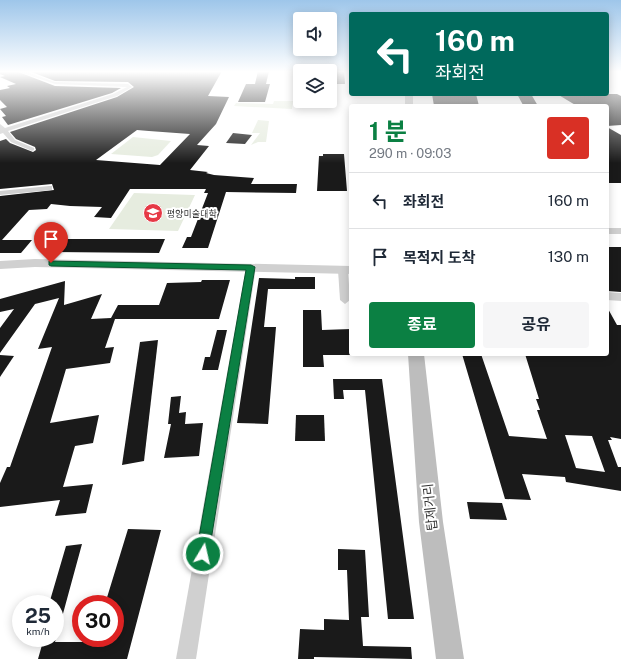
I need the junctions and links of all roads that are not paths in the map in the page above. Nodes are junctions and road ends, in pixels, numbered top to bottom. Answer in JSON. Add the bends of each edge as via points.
{"nodes":[{"id":1,"x":93,"y":102,"type":"edge"},
{"id":2,"x":1,"y":130,"type":"edge"},
{"id":3,"x":32,"y":149,"type":"dead end"},
{"id":4,"x":49,"y":188,"type":"dead end"},
{"id":5,"x":0,"y":193,"type":"edge"},
{"id":6,"x":609,"y":231,"type":"edge"},
{"id":7,"x":621,"y":231,"type":"edge"},
{"id":8,"x":0,"y":265,"type":"edge"},
{"id":9,"x":251,"y":267,"type":"junction"},
{"id":10,"x":347,"y":270,"type":"edge"},
{"id":11,"x":609,"y":296,"type":"edge"},
{"id":12,"x":621,"y":297,"type":"edge"},
{"id":13,"x":345,"y":300,"type":"dead end"},
{"id":14,"x":416,"y":356,"type":"edge"},
{"id":15,"x":186,"y":659,"type":"edge"},
{"id":16,"x":450,"y":659,"type":"edge"}],
"edges":[{"from":1,"to":2,"type":"street"},
{"from":2,"to":3,"type":"street","via":[[13,141]]},
{"from":4,"to":5,"type":"street"},
{"from":6,"to":7,"type":"street"},
{"from":8,"to":9,"type":"street","via":[[36,263]]},
{"from":9,"to":10,"type":"street"},
{"from":9,"to":15,"type":"street"},
{"from":10,"to":13,"type":"street"},
{"from":11,"to":12,"type":"street"},
{"from":14,"to":16,"type":"main road","name":"탑제거리","via":[[431,522]]}]}
